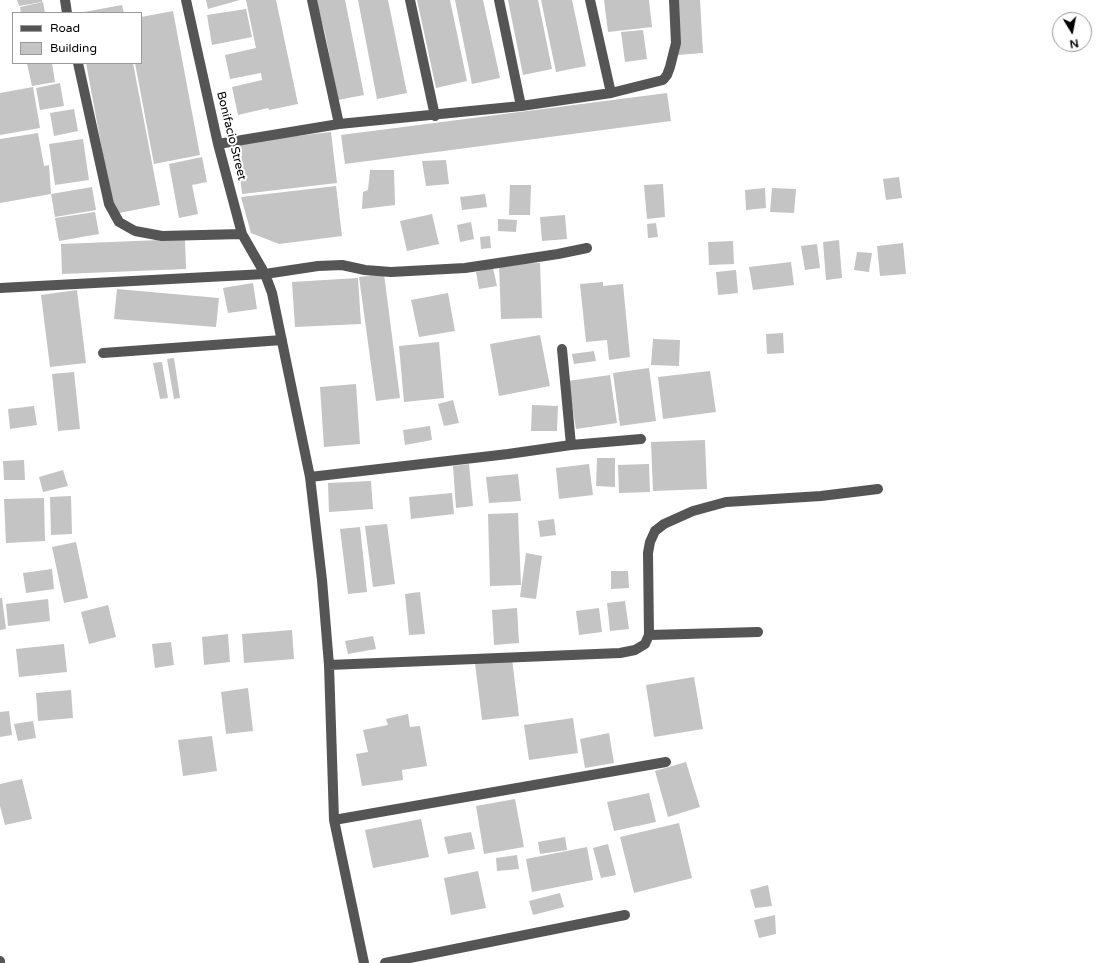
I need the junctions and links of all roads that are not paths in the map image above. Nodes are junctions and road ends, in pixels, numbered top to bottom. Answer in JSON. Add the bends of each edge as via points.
{"nodes":[{"id":1,"x":64,"y":0,"type":"edge"},
{"id":2,"x":186,"y":0,"type":"edge"},
{"id":3,"x":312,"y":0,"type":"edge"},
{"id":4,"x":410,"y":0,"type":"edge"},
{"id":5,"x":499,"y":0,"type":"edge"},
{"id":6,"x":590,"y":0,"type":"edge"},
{"id":7,"x":674,"y":0,"type":"edge"},
{"id":8,"x":67,"y":12,"type":"edge"},
{"id":9,"x":78,"y":64,"type":"edge"},
{"id":10,"x":611,"y":93,"type":"junction"},
{"id":11,"x":521,"y":106,"type":"junction"},
{"id":12,"x":435,"y":116,"type":"junction"},
{"id":13,"x":339,"y":124,"type":"junction"},
{"id":14,"x":218,"y":144,"type":"junction"},
{"id":15,"x":242,"y":234,"type":"junction"},
{"id":16,"x":587,"y":248,"type":"dead end"},
{"id":17,"x":265,"y":274,"type":"junction"},
{"id":18,"x":0,"y":288,"type":"edge"},
{"id":19,"x":282,"y":340,"type":"junction"},
{"id":20,"x":562,"y":348,"type":"dead end"},
{"id":21,"x":103,"y":353,"type":"dead end"},
{"id":22,"x":641,"y":439,"type":"dead end"},
{"id":23,"x":571,"y":445,"type":"junction"},
{"id":24,"x":310,"y":477,"type":"junction"},
{"id":25,"x":878,"y":488,"type":"dead end"},
{"id":26,"x":758,"y":632,"type":"dead end"},
{"id":27,"x":649,"y":635,"type":"junction"},
{"id":28,"x":329,"y":665,"type":"junction"},
{"id":29,"x":666,"y":762,"type":"dead end"},
{"id":30,"x":334,"y":820,"type":"junction"},
{"id":31,"x":625,"y":915,"type":"dead end"},
{"id":32,"x":364,"y":963,"type":"edge"},
{"id":33,"x":385,"y":963,"type":"edge"}],
"edges":[{"from":1,"to":8,"type":"street"},
{"from":2,"to":14,"type":"street","name":"Bonifacio Street"},
{"from":3,"to":13,"type":"street"},
{"from":4,"to":12,"type":"street"},
{"from":5,"to":11,"type":"street"},
{"from":6,"to":10,"type":"street"},
{"from":7,"to":10,"type":"street","via":[[676,43],[667,75],[663,80]]},
{"from":9,"to":15,"type":"street","via":[[109,204],[119,222],[135,231],[162,236]]},
{"from":10,"to":11,"type":"street"},
{"from":11,"to":12,"type":"street"},
{"from":12,"to":13,"type":"street"},
{"from":13,"to":14,"type":"street"},
{"from":14,"to":15,"type":"street","name":"Bonifacio Street"},
{"from":15,"to":17,"type":"street","name":"Bonifacio Street"},
{"from":16,"to":17,"type":"street","via":[[465,268],[391,272],[342,265]]},
{"from":17,"to":18,"type":"street"},
{"from":17,"to":19,"type":"street","name":"Bonifacio Street","via":[[272,293]]},
{"from":19,"to":21,"type":"street"},
{"from":19,"to":24,"type":"street","name":"Bonifacio Street"},
{"from":20,"to":23,"type":"street"},
{"from":22,"to":23,"type":"street"},
{"from":23,"to":24,"type":"street"},
{"from":24,"to":28,"type":"street","name":"Bonifacio Street"},
{"from":25,"to":27,"type":"street","via":[[821,496],[726,502],[693,511],[664,524],[655,531],[648,553]]},
{"from":26,"to":27,"type":"street"},
{"from":27,"to":28,"type":"street","via":[[645,644],[635,650],[620,653]]},
{"from":28,"to":30,"type":"street","name":"Bonifacio Street"},
{"from":29,"to":30,"type":"street"},
{"from":30,"to":32,"type":"street","name":"Bonifacio Street"},
{"from":31,"to":33,"type":"street"}]}
